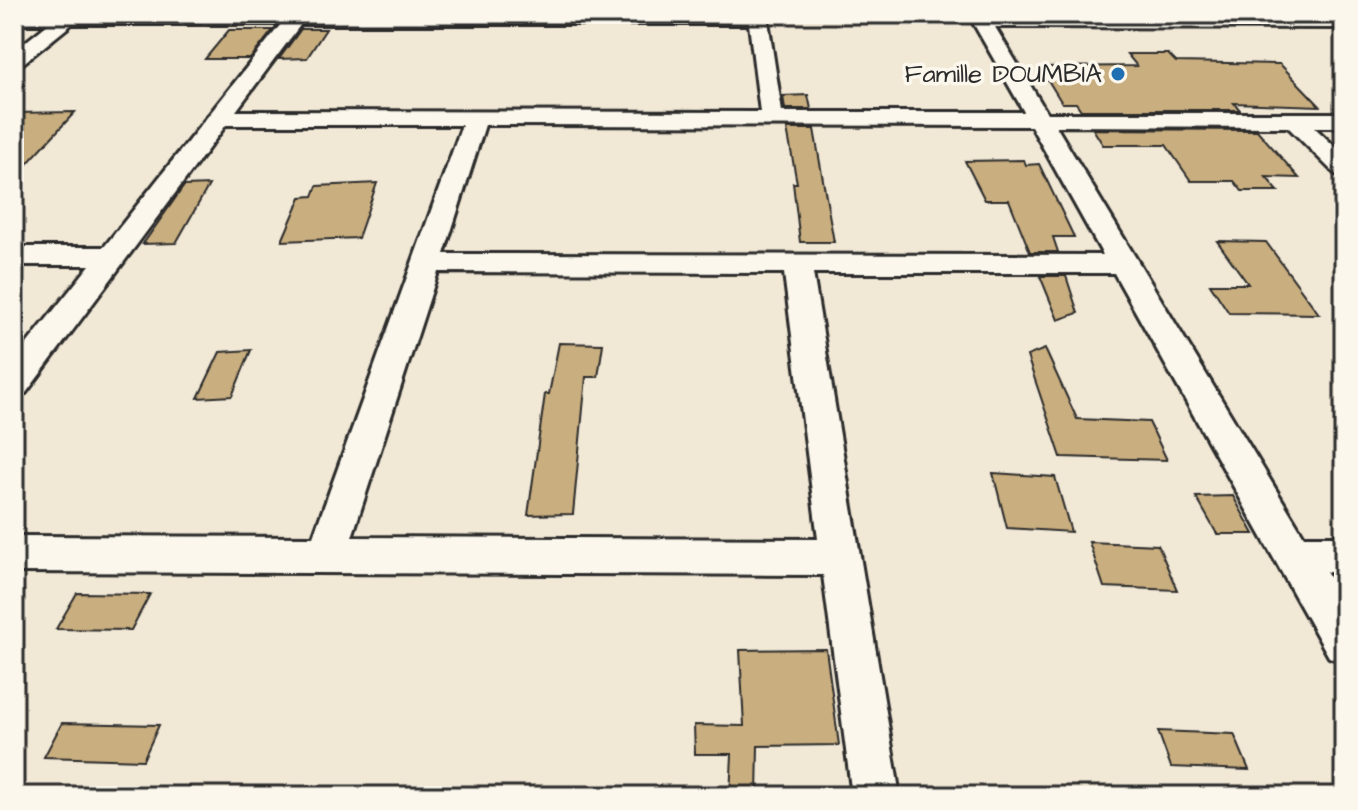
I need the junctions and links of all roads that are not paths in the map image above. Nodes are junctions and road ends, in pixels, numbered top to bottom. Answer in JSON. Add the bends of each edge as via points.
{"nodes":[{"id":1,"x":70,"y":16,"type":"edge"},
{"id":2,"x":297,"y":16,"type":"edge"},
{"id":3,"x":506,"y":16,"type":"edge"},
{"id":4,"x":758,"y":16,"type":"edge"},
{"id":5,"x":14,"y":18,"type":"edge"},
{"id":6,"x":980,"y":18,"type":"edge"},
{"id":7,"x":1196,"y":18,"type":"edge"},
{"id":8,"x":1344,"y":22,"type":"edge"},
{"id":9,"x":14,"y":61,"type":"edge"},
{"id":10,"x":219,"y":118,"type":"junction"},
{"id":11,"x":476,"y":118,"type":"junction"},
{"id":12,"x":772,"y":119,"type":"junction"},
{"id":13,"x":1039,"y":119,"type":"junction"},
{"id":14,"x":1294,"y":120,"type":"junction"},
{"id":15,"x":1344,"y":120,"type":"edge"},
{"id":16,"x":1344,"y":169,"type":"edge"},
{"id":17,"x":14,"y":256,"type":"edge"},
{"id":18,"x":112,"y":256,"type":"junction"},
{"id":19,"x":426,"y":263,"type":"junction"},
{"id":20,"x":797,"y":264,"type":"junction"},
{"id":21,"x":1124,"y":264,"type":"junction"},
{"id":22,"x":14,"y":384,"type":"edge"},
{"id":23,"x":14,"y":554,"type":"edge"},
{"id":24,"x":1293,"y":554,"type":"junction"},
{"id":25,"x":1344,"y":554,"type":"edge"},
{"id":26,"x":326,"y":555,"type":"junction"},
{"id":27,"x":841,"y":557,"type":"junction"},
{"id":28,"x":1344,"y":642,"type":"edge"},
{"id":29,"x":876,"y":796,"type":"edge"}],
"edges":[{"from":1,"to":2,"type":"street"},
{"from":1,"to":5,"type":"street"},
{"from":1,"to":9,"type":"street"},
{"from":2,"to":3,"type":"street"},
{"from":2,"to":10,"type":"street"},
{"from":3,"to":4,"type":"street"},
{"from":4,"to":12,"type":"street"},
{"from":6,"to":7,"type":"street"},
{"from":6,"to":13,"type":"street"},
{"from":7,"to":8,"type":"street"},
{"from":10,"to":11,"type":"street"},
{"from":10,"to":18,"type":"street"},
{"from":11,"to":12,"type":"street"},
{"from":11,"to":19,"type":"street"},
{"from":12,"to":13,"type":"street"},
{"from":13,"to":14,"type":"street"},
{"from":13,"to":21,"type":"street"},
{"from":14,"to":15,"type":"street"},
{"from":14,"to":16,"type":"street"},
{"from":17,"to":18,"type":"street"},
{"from":18,"to":22,"type":"street"},
{"from":19,"to":20,"type":"street"},
{"from":19,"to":26,"type":"street"},
{"from":20,"to":21,"type":"street"},
{"from":20,"to":27,"type":"street"},
{"from":21,"to":24,"type":"street"},
{"from":23,"to":26,"type":"street"},
{"from":24,"to":25,"type":"street"},
{"from":24,"to":28,"type":"street"},
{"from":26,"to":27,"type":"street"},
{"from":27,"to":29,"type":"street"}]}
